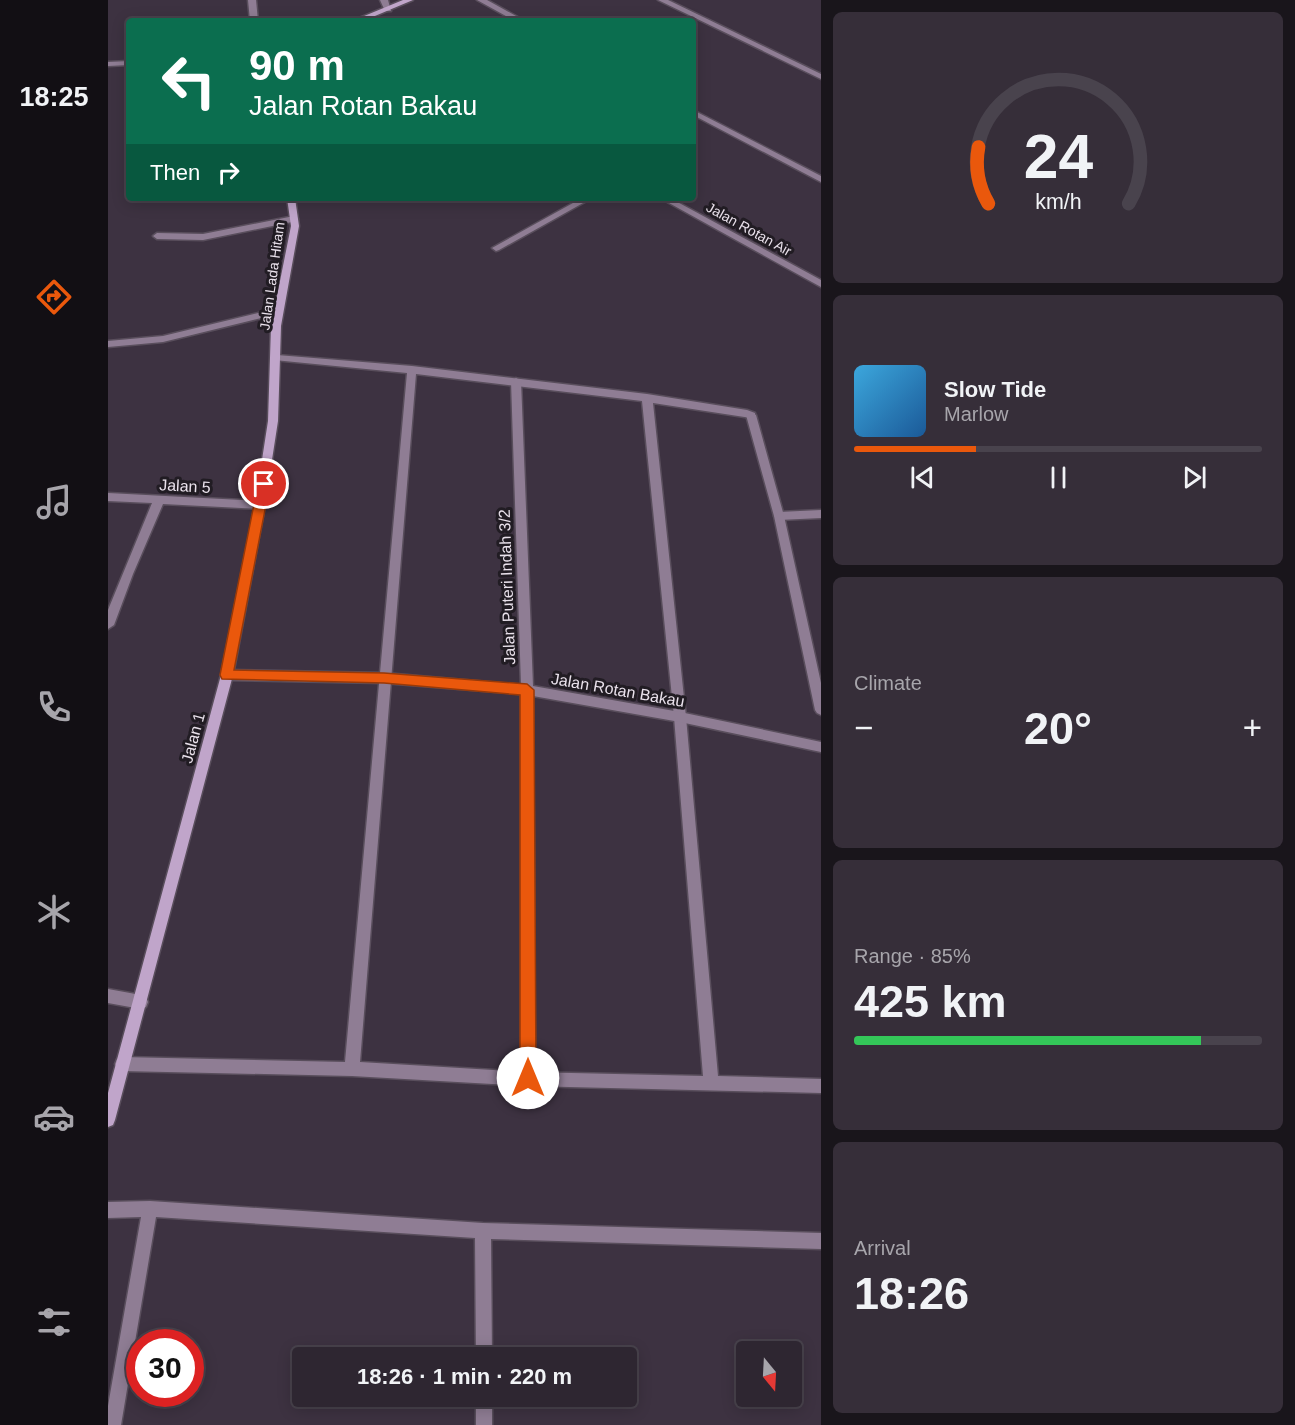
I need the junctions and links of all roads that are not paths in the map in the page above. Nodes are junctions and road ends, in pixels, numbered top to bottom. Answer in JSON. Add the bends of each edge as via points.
{"nodes":[{"id":1,"x":252,"y":0,"type":"edge"},
{"id":2,"x":384,"y":0,"type":"edge"},
{"id":3,"x":409,"y":0,"type":"edge"},
{"id":4,"x":481,"y":0,"type":"edge"},
{"id":5,"x":662,"y":0,"type":"edge"},
{"id":6,"x":387,"y":9,"type":"junction"},
{"id":7,"x":254,"y":18,"type":"edge"},
{"id":8,"x":364,"y":18,"type":"edge"},
{"id":9,"x":515,"y":18,"type":"edge"},
{"id":10,"x":126,"y":63,"type":"edge"},
{"id":11,"x":108,"y":64,"type":"edge"},
{"id":12,"x":821,"y":77,"type":"edge"},
{"id":13,"x":696,"y":114,"type":"edge"},
{"id":14,"x":821,"y":179,"type":"edge"},
{"id":15,"x":291,"y":201,"type":"edge"},
{"id":16,"x":582,"y":201,"type":"edge"},
{"id":17,"x":669,"y":201,"type":"edge"},
{"id":18,"x":294,"y":219,"type":"junction"},
{"id":19,"x":157,"y":236,"type":"dead end"},
{"id":20,"x":496,"y":248,"type":"dead end"},
{"id":21,"x":821,"y":284,"type":"edge"},
{"id":22,"x":279,"y":311,"type":"junction"},
{"id":23,"x":108,"y":344,"type":"edge"},
{"id":24,"x":277,"y":358,"type":"junction"},
{"id":25,"x":411,"y":369,"type":"junction"},
{"id":26,"x":516,"y":381,"type":"junction"},
{"id":27,"x":646,"y":397,"type":"junction"},
{"id":28,"x":108,"y":497,"type":"edge"},
{"id":29,"x":159,"y":500,"type":"junction"},
{"id":30,"x":260,"y":505,"type":"junction"},
{"id":31,"x":821,"y":514,"type":"edge"},
{"id":32,"x":778,"y":516,"type":"junction"},
{"id":33,"x":108,"y":625,"type":"edge"},
{"id":34,"x":227,"y":675,"type":"junction"},
{"id":35,"x":384,"y":678,"type":"junction"},
{"id":36,"x":527,"y":690,"type":"junction"},
{"id":37,"x":821,"y":710,"type":"edge"},
{"id":38,"x":680,"y":717,"type":"junction"},
{"id":39,"x":821,"y":747,"type":"edge"},
{"id":40,"x":108,"y":996,"type":"edge"},
{"id":41,"x":141,"y":1002,"type":"junction"},
{"id":42,"x":122,"y":1064,"type":"junction"},
{"id":43,"x":352,"y":1069,"type":"junction"},
{"id":44,"x":528,"y":1078,"type":"junction"},
{"id":45,"x":711,"y":1082,"type":"junction"},
{"id":46,"x":821,"y":1086,"type":"edge"},
{"id":47,"x":108,"y":1120,"type":"edge"},
{"id":48,"x":150,"y":1209,"type":"junction"},
{"id":49,"x":108,"y":1210,"type":"edge"},
{"id":50,"x":483,"y":1231,"type":"junction"},
{"id":51,"x":821,"y":1241,"type":"edge"},
{"id":52,"x":484,"y":1347,"type":"edge"},
{"id":53,"x":484,"y":1407,"type":"edge"},
{"id":54,"x":113,"y":1425,"type":"edge"},
{"id":55,"x":484,"y":1425,"type":"edge"}],
"edges":[{"from":1,"to":7,"type":"street"},
{"from":2,"to":6,"type":"street"},
{"from":3,"to":6,"type":"street"},
{"from":4,"to":9,"type":"street"},
{"from":5,"to":12,"type":"street"},
{"from":6,"to":8,"type":"street"},
{"from":10,"to":11,"type":"street"},
{"from":13,"to":14,"type":"street"},
{"from":15,"to":18,"type":"street","name":"Jalan Lada Hitam"},
{"from":16,"to":20,"type":"street"},
{"from":17,"to":21,"type":"street","name":"Jalan Rotan Air"},
{"from":18,"to":19,"type":"street","via":[[203,237]]},
{"from":18,"to":22,"type":"street","name":"Jalan Lada Hitam"},
{"from":22,"to":23,"type":"street","via":[[163,339]]},
{"from":22,"to":24,"type":"street","name":"Jalan Lada Hitam"},
{"from":24,"to":25,"type":"street"},
{"from":24,"to":30,"type":"street","name":"Jalan 1","via":[[273,421]]},
{"from":25,"to":26,"type":"street"},
{"from":25,"to":35,"type":"street"},
{"from":26,"to":27,"type":"street"},
{"from":26,"to":36,"type":"street","name":"Jalan Puteri Indah 3/2"},
{"from":27,"to":32,"type":"street","via":[[751,415]]},
{"from":27,"to":38,"type":"street"},
{"from":28,"to":29,"type":"street","name":"Jalan 5"},
{"from":29,"to":30,"type":"street","name":"Jalan 5"},
{"from":29,"to":33,"type":"street"},
{"from":30,"to":34,"type":"street","name":"Jalan 1"},
{"from":31,"to":32,"type":"street"},
{"from":32,"to":37,"type":"street"},
{"from":34,"to":35,"type":"street","name":"Jalan Rotan Bakau"},
{"from":34,"to":41,"type":"street","name":"Jalan 1"},
{"from":35,"to":36,"type":"street","name":"Jalan Rotan Bakau"},
{"from":35,"to":43,"type":"street"},
{"from":36,"to":38,"type":"street","name":"Jalan Rotan Bakau"},
{"from":36,"to":44,"type":"street","name":"Jalan Puteri Indah 3/2"},
{"from":38,"to":39,"type":"street","name":"Jalan Rotan Bakau"},
{"from":38,"to":45,"type":"street"},
{"from":40,"to":41,"type":"street"},
{"from":41,"to":42,"type":"street","name":"Jalan 1"},
{"from":42,"to":43,"type":"street"},
{"from":42,"to":47,"type":"street","name":"Jalan 1"},
{"from":43,"to":44,"type":"street"},
{"from":44,"to":45,"type":"street"},
{"from":45,"to":46,"type":"street"},
{"from":48,"to":49,"type":"street"},
{"from":48,"to":50,"type":"street"},
{"from":48,"to":54,"type":"street"},
{"from":50,"to":51,"type":"street"},
{"from":50,"to":52,"type":"street"},
{"from":53,"to":55,"type":"street"}]}
